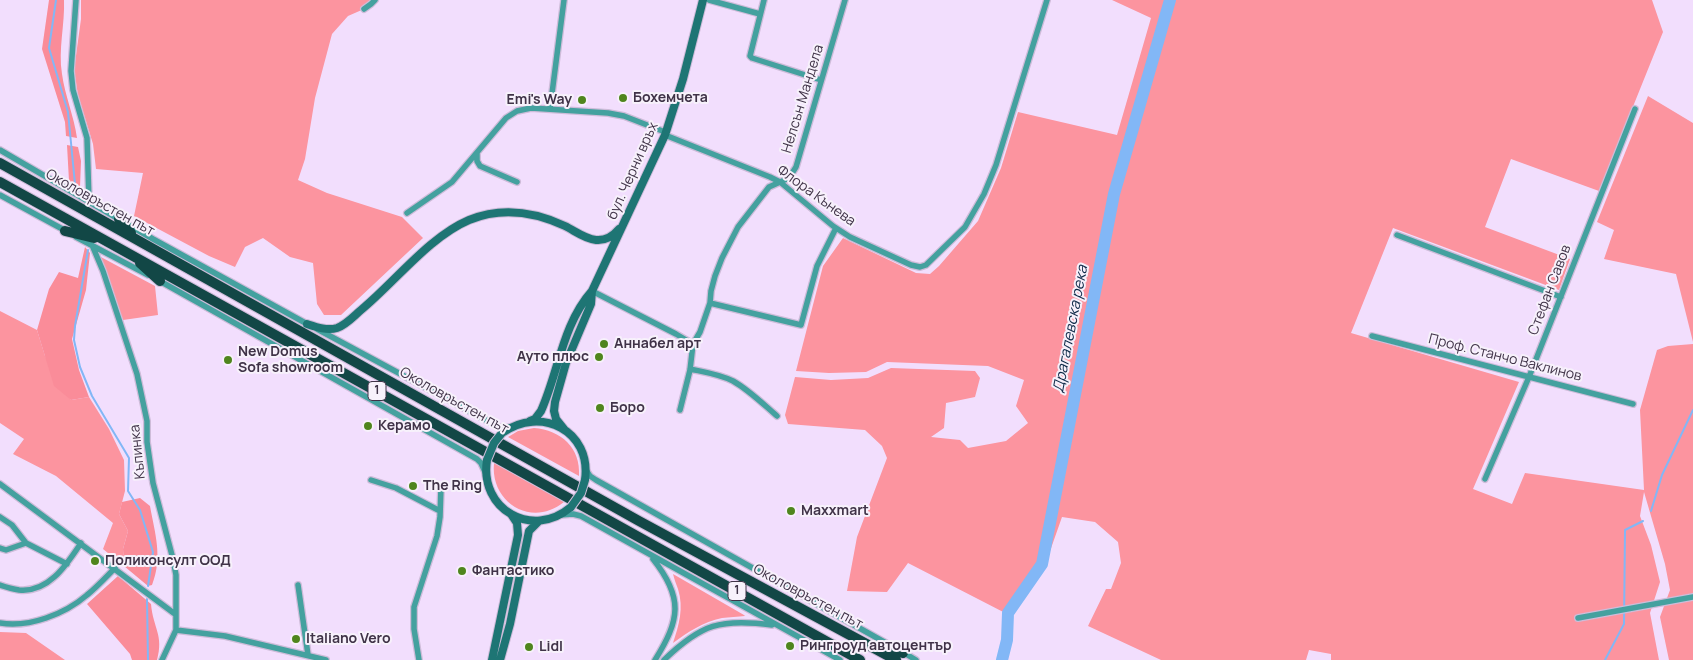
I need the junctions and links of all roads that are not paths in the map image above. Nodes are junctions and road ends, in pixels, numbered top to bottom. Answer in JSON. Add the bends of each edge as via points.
{"nodes":[{"id":1,"x":76,"y":0,"type":"edge"},
{"id":2,"x":375,"y":0,"type":"edge"},
{"id":3,"x":564,"y":0,"type":"edge"},
{"id":4,"x":703,"y":0,"type":"edge"},
{"id":5,"x":709,"y":0,"type":"edge"},
{"id":6,"x":764,"y":0,"type":"edge"},
{"id":7,"x":845,"y":0,"type":"edge"},
{"id":8,"x":1047,"y":0,"type":"edge"},
{"id":9,"x":364,"y":9,"type":"dead end"},
{"id":10,"x":760,"y":14,"type":"junction"},
{"id":11,"x":821,"y":80,"type":"junction"},
{"id":12,"x":550,"y":109,"type":"junction"},
{"id":13,"x":1634,"y":109,"type":"dead end"},
{"id":14,"x":665,"y":134,"type":"junction"},
{"id":15,"x":0,"y":150,"type":"edge"},
{"id":16,"x":477,"y":153,"type":"junction"},
{"id":17,"x":0,"y":163,"type":"edge"},
{"id":18,"x":0,"y":182,"type":"edge"},
{"id":19,"x":517,"y":182,"type":"dead end"},
{"id":20,"x":780,"y":182,"type":"junction"},
{"id":21,"x":0,"y":195,"type":"edge"},
{"id":22,"x":89,"y":201,"type":"junction"},
{"id":23,"x":407,"y":213,"type":"dead end"},
{"id":24,"x":119,"y":219,"type":"junction"},
{"id":25,"x":624,"y":224,"type":"junction"},
{"id":26,"x":836,"y":228,"type":"junction"},
{"id":27,"x":65,"y":231,"type":"junction"},
{"id":28,"x":1397,"y":235,"type":"dead end"},
{"id":29,"x":108,"y":241,"type":"junction"},
{"id":30,"x":139,"y":241,"type":"junction"},
{"id":31,"x":92,"y":245,"type":"junction"},
{"id":32,"x":126,"y":251,"type":"junction"},
{"id":33,"x":160,"y":281,"type":"junction"},
{"id":34,"x":216,"y":283,"type":"junction"},
{"id":35,"x":242,"y":290,"type":"junction"},
{"id":36,"x":592,"y":291,"type":"junction"},
{"id":37,"x":1561,"y":297,"type":"junction"},
{"id":38,"x":710,"y":303,"type":"junction"},
{"id":39,"x":307,"y":324,"type":"junction"},
{"id":40,"x":1372,"y":336,"type":"dead end"},
{"id":41,"x":693,"y":344,"type":"junction"},
{"id":42,"x":690,"y":369,"type":"junction"},
{"id":43,"x":1530,"y":377,"type":"junction"},
{"id":44,"x":1633,"y":404,"type":"dead end"},
{"id":45,"x":680,"y":410,"type":"dead end"},
{"id":46,"x":777,"y":416,"type":"dead end"},
{"id":47,"x":530,"y":421,"type":"junction"},
{"id":48,"x":511,"y":427,"type":"junction"},
{"id":49,"x":564,"y":429,"type":"junction"},
{"id":50,"x":586,"y":470,"type":"junction"},
{"id":51,"x":486,"y":474,"type":"junction"},
{"id":52,"x":371,"y":480,"type":"dead end"},
{"id":53,"x":1485,"y":480,"type":"dead end"},
{"id":54,"x":0,"y":484,"type":"edge"},
{"id":55,"x":441,"y":487,"type":"dead end"},
{"id":56,"x":440,"y":511,"type":"junction"},
{"id":57,"x":511,"y":514,"type":"junction"},
{"id":58,"x":558,"y":516,"type":"junction"},
{"id":59,"x":0,"y":517,"type":"edge"},
{"id":60,"x":539,"y":521,"type":"junction"},
{"id":61,"x":26,"y":543,"type":"junction"},
{"id":62,"x":81,"y":543,"type":"junction"},
{"id":63,"x":0,"y":548,"type":"edge"},
{"id":64,"x":650,"y":555,"type":"junction"},
{"id":65,"x":67,"y":564,"type":"junction"},
{"id":66,"x":114,"y":568,"type":"junction"},
{"id":67,"x":0,"y":585,"type":"edge"},
{"id":68,"x":298,"y":585,"type":"dead end"},
{"id":69,"x":1693,"y":597,"type":"edge"},
{"id":70,"x":175,"y":614,"type":"junction"},
{"id":71,"x":1578,"y":618,"type":"dead end"},
{"id":72,"x":0,"y":623,"type":"edge"},
{"id":73,"x":776,"y":626,"type":"junction"},
{"id":74,"x":176,"y":630,"type":"junction"},
{"id":75,"x":308,"y":655,"type":"junction"},
{"id":76,"x":843,"y":656,"type":"edge"},
{"id":77,"x":900,"y":656,"type":"edge"},
{"id":78,"x":162,"y":660,"type":"edge"},
{"id":79,"x":326,"y":660,"type":"edge"},
{"id":80,"x":419,"y":660,"type":"edge"},
{"id":81,"x":492,"y":660,"type":"edge"},
{"id":82,"x":500,"y":660,"type":"edge"},
{"id":83,"x":655,"y":660,"type":"edge"},
{"id":84,"x":664,"y":660,"type":"edge"},
{"id":85,"x":856,"y":660,"type":"edge"},
{"id":86,"x":860,"y":660,"type":"edge"},
{"id":87,"x":916,"y":660,"type":"edge"}],
"edges":[{"from":1,"to":22,"type":"street","via":[[71,71],[87,138]]},
{"from":2,"to":9,"type":"street"},
{"from":3,"to":12,"type":"street"},
{"from":4,"to":14,"type":"main road","name":"бул. Черни връх","via":[[684,79]]},
{"from":5,"to":10,"type":"street"},
{"from":6,"to":10,"type":"street"},
{"from":7,"to":11,"type":"street","name":"Нелсън Мандела"},
{"from":8,"to":26,"type":"street","name":"Флора Кънева","via":[[996,165],[965,227],[929,264],[920,267]]},
{"from":10,"to":11,"type":"street","via":[[750,56]]},
{"from":11,"to":20,"type":"street","name":"Нелсън Мандела","via":[[796,167],[789,178]]},
{"from":12,"to":14,"type":"street","name":"Флора Кънева","via":[[616,114]]},
{"from":12,"to":16,"type":"street","name":"Флора Кънева","via":[[531,108],[511,114]]},
{"from":13,"to":37,"type":"street","name":"Стефан Савов"},
{"from":14,"to":20,"type":"street","name":"Флора Кънева"},
{"from":14,"to":25,"type":"main road","name":"бул. Черни връх"},
{"from":15,"to":22,"type":"street","name":"Околовръстен път"},
{"from":16,"to":19,"type":"street","via":[[480,166]]},
{"from":16,"to":23,"type":"street","name":"Флора Кънева","via":[[452,182]]},
{"from":17,"to":30,"type":"highway","name":"Околовръстен път","number":"1"},
{"from":18,"to":29,"type":"highway","name":"Околовръстен път","number":"1"},
{"from":20,"to":26,"type":"street","name":"Флора Кънева"},
{"from":20,"to":38,"type":"street","name":"Нелсън Мандела","via":[[769,187],[731,240],[716,276]]},
{"from":21,"to":27,"type":"street"},
{"from":22,"to":24,"type":"street","name":"Околовръстен път"},
{"from":24,"to":30,"type":"highway"},
{"from":24,"to":35,"type":"street","name":"Околовръстен път"},
{"from":25,"to":36,"type":"main road","name":"бул. Черни връх"},
{"from":25,"to":39,"type":"main road","via":[[610,238],[599,241],[537,215],[505,212],[481,216],[441,236],[342,326],[326,329]]},
{"from":26,"to":38,"type":"street","via":[[817,266],[801,325]]},
{"from":27,"to":29,"type":"highway"},
{"from":27,"to":31,"type":"street"},
{"from":28,"to":37,"type":"street"},
{"from":29,"to":32,"type":"highway","name":"Околовръстен път","number":"1"},
{"from":30,"to":34,"type":"highway","name":"Околовръстен път","number":"1"},
{"from":31,"to":33,"type":"street"},
{"from":31,"to":70,"type":"street","name":"Къпинка","via":[[137,374],[147,421],[150,463],[175,567]]},
{"from":32,"to":33,"type":"highway"},
{"from":32,"to":76,"type":"highway","name":"Околовръстен път","number":"1"},
{"from":33,"to":51,"type":"street","via":[[477,459]]},
{"from":34,"to":35,"type":"highway"},
{"from":34,"to":77,"type":"highway","name":"Околовръстен път","number":"1","via":[[858,640]]},
{"from":35,"to":39,"type":"street","name":"Околовръстен път"},
{"from":36,"to":41,"type":"street"},
{"from":36,"to":47,"type":"main road","name":"бул. Черни връх","via":[[570,327],[541,411]]},
{"from":36,"to":49,"type":"main road","name":"бул. Черни връх","via":[[591,304],[566,363],[555,402],[556,419]]},
{"from":37,"to":43,"type":"street","name":"Стефан Савов"},
{"from":38,"to":41,"type":"street","name":"Нелсън Мандела"},
{"from":39,"to":48,"type":"street","name":"Околовръстен път","via":[[497,426]]},
{"from":40,"to":43,"type":"street","name":"Проф. Станчо Ваклинов"},
{"from":41,"to":42,"type":"street","name":"Нелсън Мандела"},
{"from":42,"to":45,"type":"street","name":"Нелсън Мандела"},
{"from":42,"to":46,"type":"street","via":[[732,381]]},
{"from":43,"to":44,"type":"street","name":"Проф. Станчо Ваклинов"},
{"from":43,"to":53,"type":"street","name":"Стефан Савов"},
{"from":47,"to":48,"type":"main road"},
{"from":47,"to":49,"type":"main road","via":[[548,422]]},
{"from":48,"to":51,"type":"main road","bridge":true,"via":[[494,444],[487,460]]},
{"from":49,"to":50,"type":"main road","via":[[580,446]]},
{"from":50,"to":58,"type":"main road","bridge":true,"via":[[581,493],[571,507]]},
{"from":50,"to":77,"type":"street","name":"Околовръстен път","via":[[596,480]]},
{"from":51,"to":57,"type":"main road","via":[[494,498]]},
{"from":52,"to":56,"type":"street","via":[[396,488]]},
{"from":54,"to":62,"type":"street"},
{"from":55,"to":56,"type":"street"},
{"from":56,"to":80,"type":"street","via":[[437,536],[414,607]]},
{"from":57,"to":60,"type":"main road"},
{"from":57,"to":81,"type":"main road","via":[[517,523],[518,535]]},
{"from":58,"to":60,"type":"main road"},
{"from":58,"to":64,"type":"street","name":"Околовръстен път","via":[[578,515]]},
{"from":59,"to":61,"type":"street","via":[[12,525]]},
{"from":60,"to":82,"type":"main road","via":[[529,531]]},
{"from":61,"to":63,"type":"street","via":[[6,550]]},
{"from":61,"to":65,"type":"street"},
{"from":62,"to":65,"type":"street"},
{"from":62,"to":66,"type":"street"},
{"from":64,"to":73,"type":"street","name":"Околовръстен път"},
{"from":64,"to":83,"type":"street","via":[[667,577],[675,610],[670,633]]},
{"from":65,"to":67,"type":"street","via":[[42,586],[20,590]]},
{"from":66,"to":70,"type":"street"},
{"from":66,"to":72,"type":"street","via":[[87,595],[66,609],[24,624]]},
{"from":68,"to":75,"type":"street"},
{"from":69,"to":71,"type":"street"},
{"from":70,"to":74,"type":"street","name":"Къпинка"},
{"from":73,"to":76,"type":"street","name":"Околовръстен път"},
{"from":73,"to":84,"type":"street","via":[[738,622],[713,626],[688,638]]},
{"from":74,"to":75,"type":"street","via":[[225,636]]},
{"from":74,"to":78,"type":"street","name":"Къпинка"},
{"from":75,"to":79,"type":"street"},
{"from":76,"to":85,"type":"highway"},
{"from":76,"to":86,"type":"highway","name":"Околовръстен път","number":"1"},
{"from":77,"to":87,"type":"street","name":"Околовръстен път"}]}
